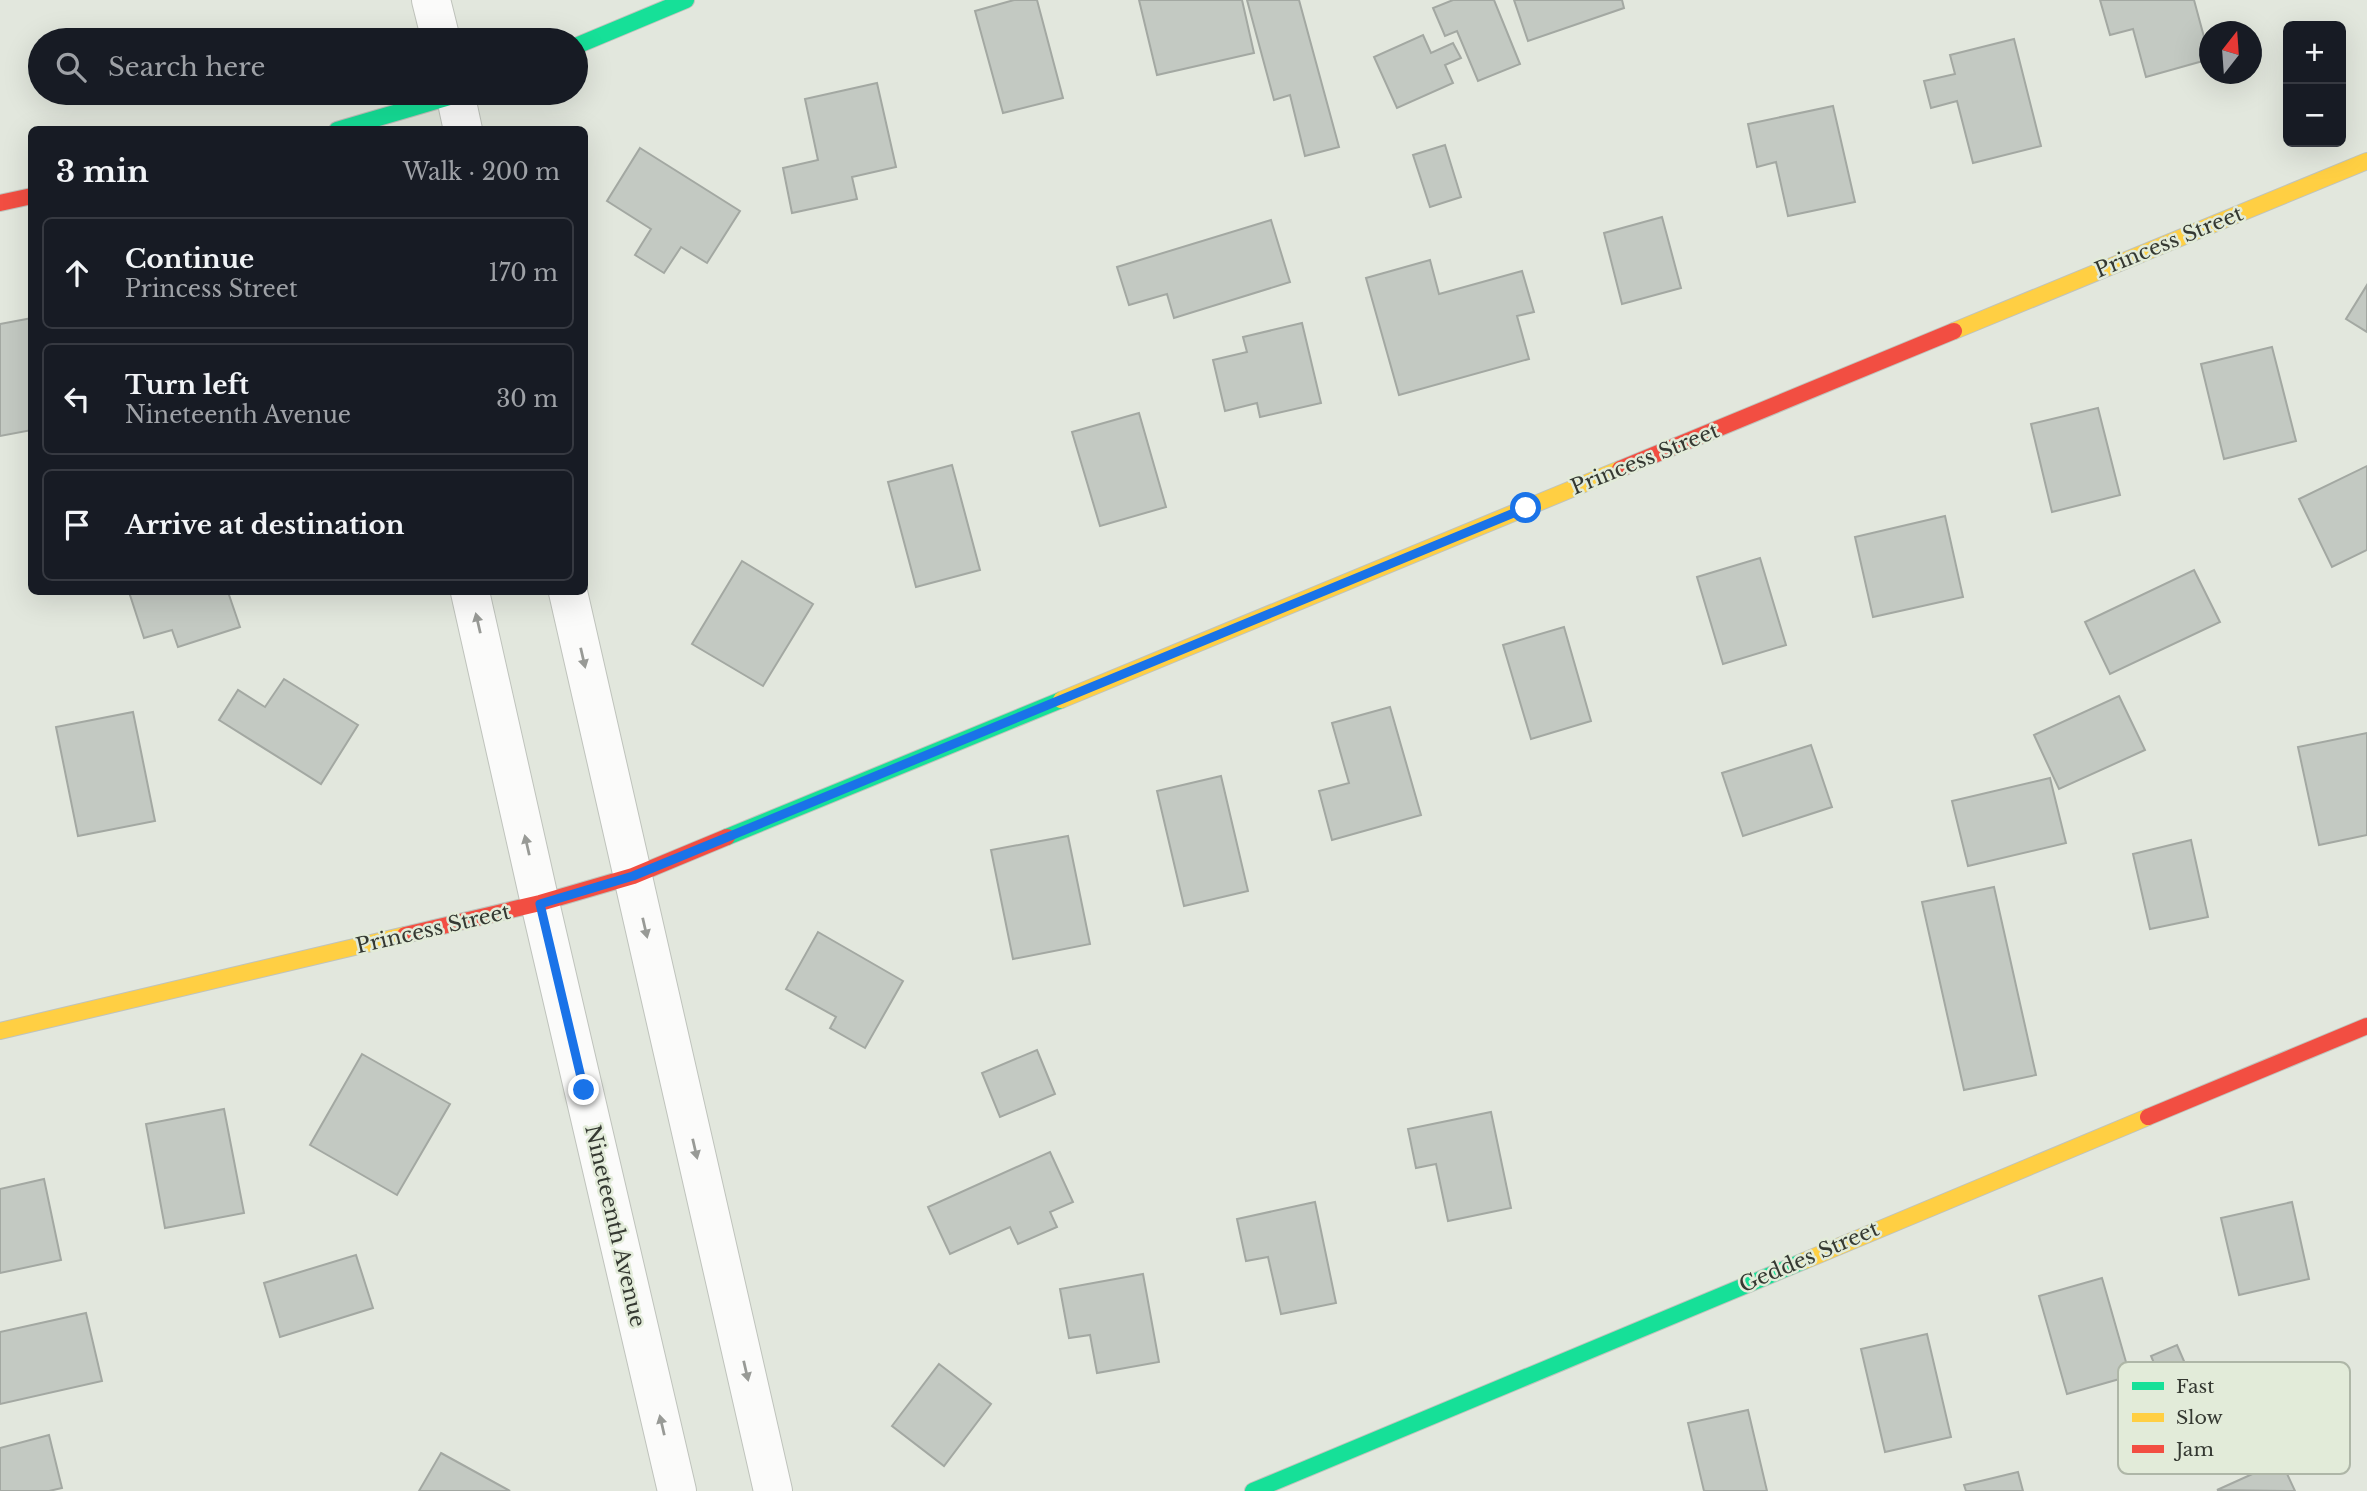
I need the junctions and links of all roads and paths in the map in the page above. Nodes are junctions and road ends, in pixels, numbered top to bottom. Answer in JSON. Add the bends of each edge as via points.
{"nodes":[{"id":1,"x":430,"y":0,"type":"edge"},
{"id":2,"x":686,"y":0,"type":"edge"},
{"id":3,"x":438,"y":28,"type":"edge"},
{"id":4,"x":588,"y":41,"type":"edge"},
{"id":5,"x":450,"y":105,"type":"edge"},
{"id":6,"x":361,"y":126,"type":"edge"},
{"id":7,"x":2367,"y":161,"type":"edge"},
{"id":8,"x":28,"y":197,"type":"edge"},
{"id":9,"x":0,"y":203,"type":"edge"},
{"id":10,"x":471,"y":595,"type":"edge"},
{"id":11,"x":569,"y":595,"type":"edge"},
{"id":12,"x":633,"y":876,"type":"junction"},
{"id":13,"x":540,"y":904,"type":"junction"},
{"id":14,"x":2367,"y":1026,"type":"edge"},
{"id":15,"x":0,"y":1031,"type":"edge"},
{"id":16,"x":677,"y":1491,"type":"edge"},
{"id":17,"x":774,"y":1491,"type":"edge"},
{"id":18,"x":1253,"y":1491,"type":"edge"}],
"edges":[{"from":1,"to":3,"type":"street"},
{"from":2,"to":4,"type":"street"},
{"from":5,"to":6,"type":"street"},
{"from":7,"to":12,"type":"street","name":"Princess Street"},
{"from":8,"to":9,"type":"street"},
{"from":13,"to":10,"type":"street","name":"Nineteenth Avenue","one_way":true},
{"from":11,"to":12,"type":"street","one_way":true},
{"from":12,"to":13,"type":"street","name":"Princess Street"},
{"from":12,"to":17,"type":"street","one_way":true},
{"from":13,"to":15,"type":"street","name":"Princess Street"},
{"from":16,"to":13,"type":"street","name":"Nineteenth Avenue","one_way":true},
{"from":14,"to":18,"type":"street","name":"Geddes Street"}]}
